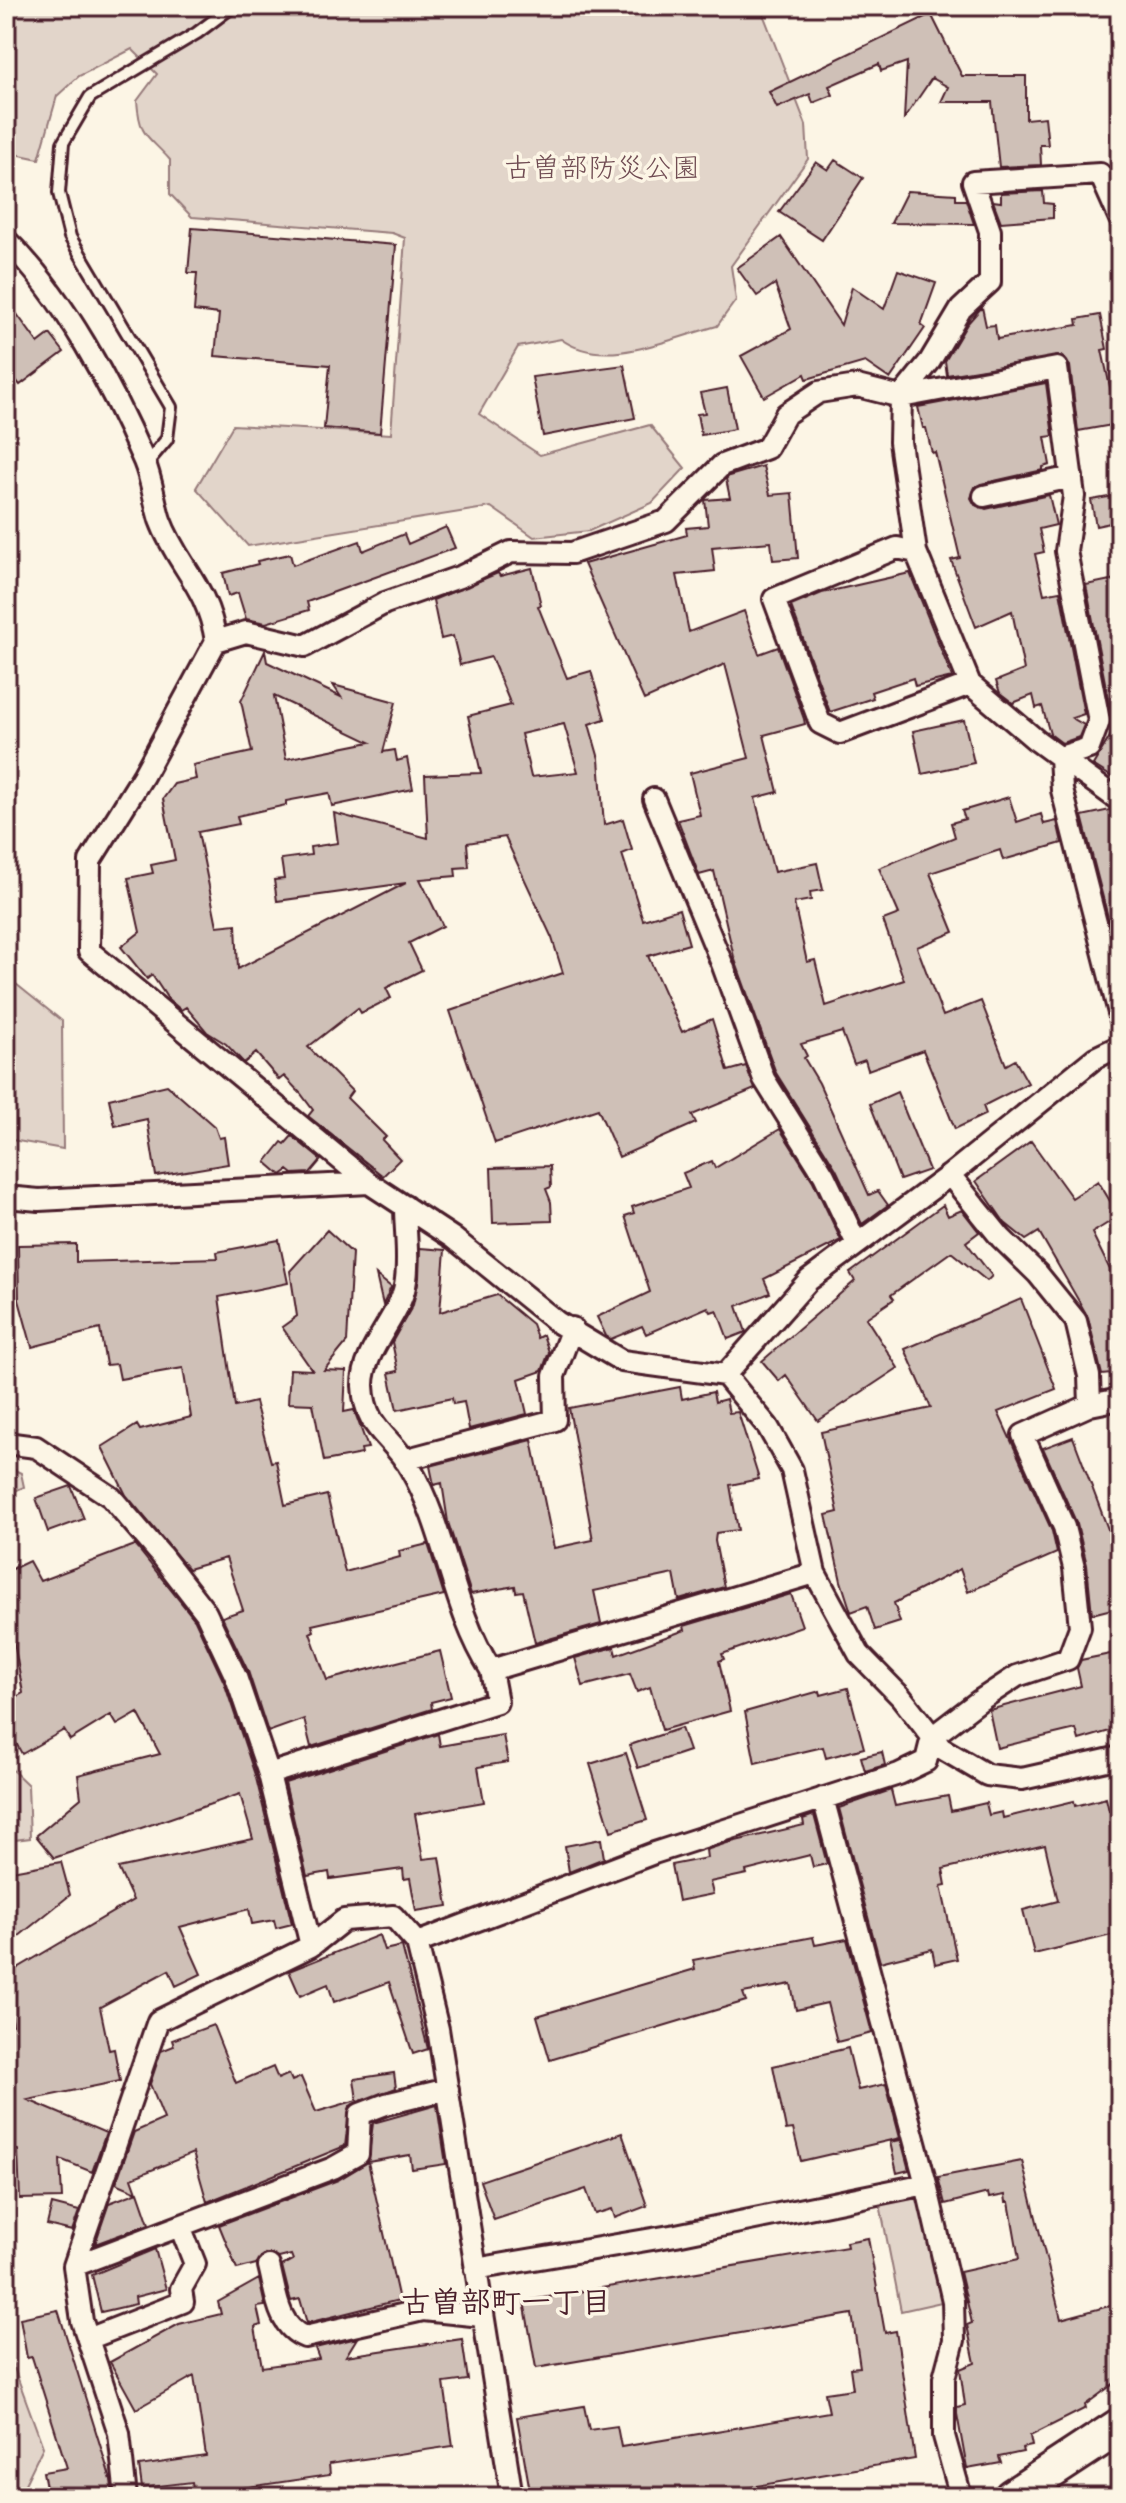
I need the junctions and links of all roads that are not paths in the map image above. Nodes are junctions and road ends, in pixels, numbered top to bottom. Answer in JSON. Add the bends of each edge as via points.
{"nodes":[{"id":1,"x":233,"y":6,"type":"edge"},
{"id":2,"x":1120,"y":219,"type":"edge"},
{"id":3,"x":6,"y":240,"type":"edge"},
{"id":4,"x":901,"y":397,"type":"junction"},
{"id":5,"x":146,"y":464,"type":"junction"},
{"id":6,"x":1072,"y":477,"type":"junction"},
{"id":7,"x":984,"y":496,"type":"dead end"},
{"id":8,"x":916,"y":552,"type":"junction"},
{"id":9,"x":216,"y":641,"type":"junction"},
{"id":10,"x":970,"y":684,"type":"junction"},
{"id":11,"x":1060,"y":757,"type":"junction"},
{"id":12,"x":654,"y":799,"type":"dead end"},
{"id":13,"x":1120,"y":801,"type":"edge"},
{"id":14,"x":1120,"y":1017,"type":"edge"},
{"id":15,"x":1120,"y":1046,"type":"edge"},
{"id":16,"x":950,"y":1175,"type":"junction"},
{"id":17,"x":369,"y":1183,"type":"junction"},
{"id":18,"x":6,"y":1197,"type":"edge"},
{"id":19,"x":405,"y":1206,"type":"junction"},
{"id":20,"x":857,"y":1244,"type":"junction"},
{"id":21,"x":572,"y":1328,"type":"junction"},
{"id":22,"x":725,"y":1375,"type":"junction"},
{"id":23,"x":1120,"y":1399,"type":"edge"},
{"id":24,"x":1090,"y":1405,"type":"junction"},
{"id":25,"x":6,"y":1443,"type":"edge"},
{"id":26,"x":404,"y":1460,"type":"junction"},
{"id":27,"x":815,"y":1573,"type":"junction"},
{"id":28,"x":491,"y":1670,"type":"junction"},
{"id":29,"x":932,"y":1737,"type":"junction"},
{"id":30,"x":1120,"y":1757,"type":"edge"},
{"id":31,"x":269,"y":1774,"type":"junction"},
{"id":32,"x":823,"y":1798,"type":"junction"},
{"id":33,"x":417,"y":1943,"type":"junction"},
{"id":34,"x":311,"y":1946,"type":"junction"},
{"id":35,"x":448,"y":2089,"type":"junction"},
{"id":36,"x":926,"y":2184,"type":"junction"},
{"id":37,"x":180,"y":2226,"type":"junction"},
{"id":38,"x":74,"y":2266,"type":"junction"},
{"id":39,"x":269,"y":2266,"type":"dead end"},
{"id":40,"x":475,"y":2269,"type":"junction"},
{"id":41,"x":482,"y":2316,"type":"junction"},
{"id":42,"x":88,"y":2339,"type":"junction"},
{"id":43,"x":1120,"y":2426,"type":"edge"},
{"id":44,"x":126,"y":2497,"type":"edge"},
{"id":45,"x":512,"y":2497,"type":"edge"},
{"id":46,"x":961,"y":2497,"type":"edge"},
{"id":47,"x":1012,"y":2497,"type":"edge"}],
"edges":[{"from":1,"to":5,"type":"lane","via":[[90,97],[63,143],[59,193],[70,237],[171,407],[167,439]]},
{"from":2,"to":4,"type":"street","via":[[1100,174],[973,182],[990,231],[990,282],[961,309]]},
{"from":3,"to":5,"type":"street","via":[[29,262],[97,365]]},
{"from":4,"to":6,"type":"street","via":[[1057,368]]},
{"from":4,"to":8,"type":"street","via":[[900,442]]},
{"from":4,"to":9,"type":"street","via":[[857,386],[819,392],[786,414],[767,448],[722,465],[666,521],[572,553],[511,552],[385,603],[305,646],[246,632]]},
{"from":5,"to":9,"type":"street","via":[[161,522],[211,612]]},
{"from":6,"to":7,"type":"street"},
{"from":6,"to":11,"type":"street","via":[[1066,551],[1099,721],[1089,748]]},
{"from":8,"to":10,"type":"street"},
{"from":8,"to":10,"type":"street","via":[[897,548],[774,599],[820,723],[840,733]]},
{"from":9,"to":17,"type":"street","via":[[90,861],[89,951]]},
{"from":10,"to":11,"type":"street"},
{"from":11,"to":13,"type":"street"},
{"from":11,"to":14,"type":"street","via":[[1062,790]]},
{"from":12,"to":20,"type":"street","via":[[764,1079],[824,1175]]},
{"from":15,"to":16,"type":"street","via":[[1095,1058]]},
{"from":16,"to":20,"type":"street"},
{"from":16,"to":24,"type":"street","via":[[1076,1321]]},
{"from":17,"to":18,"type":"street","via":[[39,1200]]},
{"from":17,"to":19,"type":"street"},
{"from":19,"to":21,"type":"street","via":[[557,1322]]},
{"from":19,"to":26,"type":"street","via":[[405,1288],[363,1382],[370,1422]]},
{"from":20,"to":22,"type":"street","via":[[809,1280]]},
{"from":21,"to":22,"type":"street","via":[[622,1361]]},
{"from":21,"to":26,"type":"street","via":[[554,1376],[555,1420]]},
{"from":22,"to":27,"type":"street","via":[[768,1427],[792,1470]]},
{"from":23,"to":24,"type":"street"},
{"from":24,"to":29,"type":"street","via":[[1023,1435],[1064,1527],[1074,1568],[1080,1627],[1068,1659],[1017,1676]]},
{"from":25,"to":31,"type":"street","via":[[36,1447],[111,1497],[161,1555],[206,1613],[236,1677]]},
{"from":26,"to":28,"type":"street","via":[[428,1508],[473,1642]]},
{"from":27,"to":28,"type":"street"},
{"from":27,"to":29,"type":"street","via":[[859,1654]]},
{"from":28,"to":31,"type":"street","via":[[497,1702]]},
{"from":29,"to":30,"type":"street","via":[[987,1775],[1022,1779]]},
{"from":29,"to":32,"type":"street","via":[[926,1761]]},
{"from":31,"to":34,"type":"street"},
{"from":32,"to":33,"type":"street","via":[[654,1853]]},
{"from":32,"to":36,"type":"street"},
{"from":33,"to":34,"type":"street","via":[[393,1916],[344,1920]]},
{"from":33,"to":35,"type":"street"},
{"from":34,"to":38,"type":"street","via":[[158,2021]]},
{"from":35,"to":37,"type":"street","via":[[360,2114],[358,2154],[333,2168]]},
{"from":35,"to":40,"type":"street"},
{"from":36,"to":40,"type":"street"},
{"from":36,"to":46,"type":"street","via":[[953,2301],[944,2436]]},
{"from":37,"to":38,"type":"street"},
{"from":37,"to":42,"type":"street","via":[[195,2264],[181,2289],[183,2302]]},
{"from":38,"to":42,"type":"street"},
{"from":39,"to":41,"type":"street","via":[[284,2323],[305,2337],[423,2310]]},
{"from":40,"to":41,"type":"street"},
{"from":41,"to":45,"type":"street"},
{"from":42,"to":44,"type":"street","via":[[119,2433]]},
{"from":43,"to":47,"type":"main road"}]}
